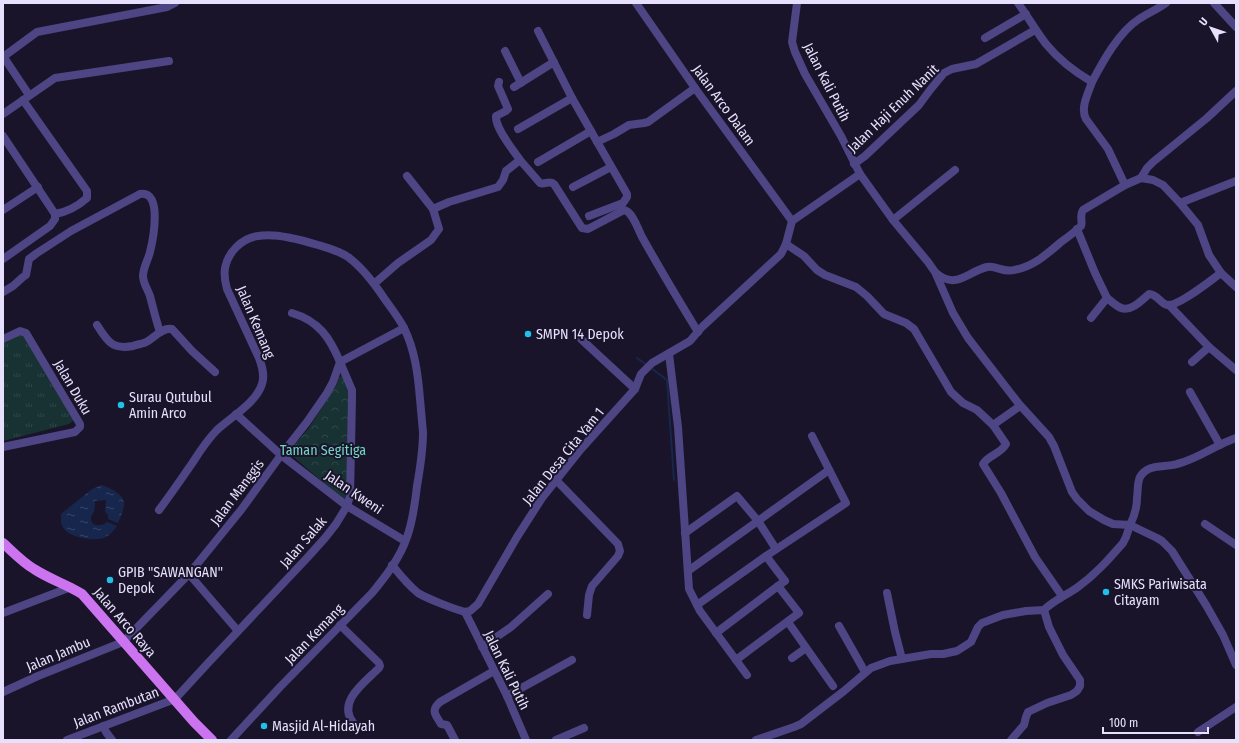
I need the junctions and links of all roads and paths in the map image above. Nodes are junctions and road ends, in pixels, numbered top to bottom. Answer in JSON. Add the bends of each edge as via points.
{"nodes":[{"id":1,"x":175,"y":3,"type":"edge"},
{"id":2,"x":636,"y":3,"type":"edge"},
{"id":3,"x":797,"y":3,"type":"edge"},
{"id":4,"x":1018,"y":3,"type":"edge"},
{"id":5,"x":1166,"y":3,"type":"edge"},
{"id":6,"x":1214,"y":3,"type":"edge"},
{"id":7,"x":1026,"y":14,"type":"junction"},
{"id":8,"x":1236,"y":27,"type":"edge"},
{"id":9,"x":1036,"y":30,"type":"junction"},
{"id":10,"x":538,"y":31,"type":"dead end"},
{"id":11,"x":985,"y":38,"type":"dead end"},
{"id":12,"x":504,"y":51,"type":"dead end"},
{"id":13,"x":3,"y":57,"type":"edge"},
{"id":14,"x":169,"y":61,"type":"dead end"},
{"id":15,"x":554,"y":62,"type":"junction"},
{"id":16,"x":499,"y":82,"type":"dead end"},
{"id":17,"x":1092,"y":82,"type":"junction"},
{"id":18,"x":695,"y":88,"type":"junction"},
{"id":19,"x":1236,"y":91,"type":"edge"},
{"id":20,"x":26,"y":97,"type":"junction"},
{"id":21,"x":572,"y":98,"type":"junction"},
{"id":22,"x":3,"y":114,"type":"edge"},
{"id":23,"x":518,"y":129,"type":"dead end"},
{"id":24,"x":591,"y":131,"type":"junction"},
{"id":25,"x":3,"y":136,"type":"edge"},
{"id":26,"x":597,"y":142,"type":"junction"},
{"id":27,"x":520,"y":160,"type":"junction"},
{"id":28,"x":538,"y":162,"type":"dead end"},
{"id":29,"x":611,"y":167,"type":"junction"},
{"id":30,"x":857,"y":169,"type":"junction"},
{"id":31,"x":955,"y":170,"type":"dead end"},
{"id":32,"x":407,"y":176,"type":"dead end"},
{"id":33,"x":1141,"y":178,"type":"junction"},
{"id":34,"x":1236,"y":181,"type":"edge"},
{"id":35,"x":1125,"y":185,"type":"junction"},
{"id":36,"x":38,"y":187,"type":"junction"},
{"id":37,"x":573,"y":187,"type":"dead end"},
{"id":38,"x":1180,"y":203,"type":"junction"},
{"id":39,"x":433,"y":209,"type":"junction"},
{"id":40,"x":3,"y":210,"type":"edge"},
{"id":41,"x":55,"y":214,"type":"junction"},
{"id":42,"x":589,"y":216,"type":"dead end"},
{"id":43,"x":893,"y":220,"type":"junction"},
{"id":44,"x":792,"y":221,"type":"junction"},
{"id":45,"x":1077,"y":229,"type":"junction"},
{"id":46,"x":786,"y":244,"type":"junction"},
{"id":47,"x":3,"y":259,"type":"edge"},
{"id":48,"x":936,"y":272,"type":"junction"},
{"id":49,"x":1221,"y":274,"type":"junction"},
{"id":50,"x":375,"y":283,"type":"junction"},
{"id":51,"x":1236,"y":287,"type":"edge"},
{"id":52,"x":3,"y":292,"type":"edge"},
{"id":53,"x":1108,"y":298,"type":"junction"},
{"id":54,"x":1169,"y":305,"type":"junction"},
{"id":55,"x":292,"y":313,"type":"dead end"},
{"id":56,"x":1091,"y":318,"type":"dead end"},
{"id":57,"x":97,"y":324,"type":"dead end"},
{"id":58,"x":404,"y":328,"type":"junction"},
{"id":59,"x":160,"y":332,"type":"junction"},
{"id":60,"x":698,"y":332,"type":"junction"},
{"id":61,"x":3,"y":339,"type":"edge"},
{"id":62,"x":582,"y":339,"type":"dead end"},
{"id":63,"x":1209,"y":347,"type":"junction"},
{"id":64,"x":669,"y":354,"type":"junction"},
{"id":65,"x":340,"y":362,"type":"junction"},
{"id":66,"x":1192,"y":362,"type":"dead end"},
{"id":67,"x":1236,"y":370,"type":"edge"},
{"id":68,"x":215,"y":372,"type":"dead end"},
{"id":69,"x":635,"y":389,"type":"junction"},
{"id":70,"x":1190,"y":392,"type":"dead end"},
{"id":71,"x":1020,"y":406,"type":"junction"},
{"id":72,"x":236,"y":414,"type":"junction"},
{"id":73,"x":993,"y":425,"type":"junction"},
{"id":74,"x":812,"y":436,"type":"dead end"},
{"id":75,"x":1236,"y":438,"type":"edge"},
{"id":76,"x":1220,"y":445,"type":"junction"},
{"id":77,"x":3,"y":447,"type":"edge"},
{"id":78,"x":281,"y":455,"type":"junction"},
{"id":79,"x":829,"y":470,"type":"junction"},
{"id":80,"x":556,"y":480,"type":"junction"},
{"id":81,"x":347,"y":506,"type":"junction"},
{"id":82,"x":159,"y":510,"type":"dead end"},
{"id":83,"x":758,"y":521,"type":"junction"},
{"id":84,"x":1205,"y":524,"type":"dead end"},
{"id":85,"x":1130,"y":525,"type":"junction"},
{"id":86,"x":685,"y":533,"type":"junction"},
{"id":87,"x":405,"y":541,"type":"junction"},
{"id":88,"x":3,"y":542,"type":"edge"},
{"id":89,"x":1236,"y":545,"type":"edge"},
{"id":90,"x":776,"y":549,"type":"junction"},
{"id":91,"x":766,"y":556,"type":"junction"},
{"id":92,"x":392,"y":565,"type":"junction"},
{"id":93,"x":688,"y":571,"type":"junction"},
{"id":94,"x":189,"y":574,"type":"junction"},
{"id":95,"x":778,"y":586,"type":"junction"},
{"id":96,"x":71,"y":587,"type":"junction"},
{"id":97,"x":887,"y":593,"type":"dead end"},
{"id":98,"x":548,"y":594,"type":"dead end"},
{"id":99,"x":1062,"y":596,"type":"junction"},
{"id":100,"x":697,"y":605,"type":"junction"},
{"id":101,"x":1044,"y":610,"type":"junction"},
{"id":102,"x":465,"y":612,"type":"junction"},
{"id":103,"x":3,"y":613,"type":"edge"},
{"id":104,"x":587,"y":615,"type":"dead end"},
{"id":105,"x":788,"y":622,"type":"junction"},
{"id":106,"x":340,"y":625,"type":"junction"},
{"id":107,"x":839,"y":626,"type":"dead end"},
{"id":108,"x":238,"y":631,"type":"junction"},
{"id":109,"x":716,"y":633,"type":"junction"},
{"id":110,"x":123,"y":642,"type":"junction"},
{"id":111,"x":482,"y":647,"type":"junction"},
{"id":112,"x":806,"y":648,"type":"junction"},
{"id":113,"x":792,"y":658,"type":"dead end"},
{"id":114,"x":902,"y":659,"type":"junction"},
{"id":115,"x":572,"y":660,"type":"dead end"},
{"id":116,"x":736,"y":660,"type":"junction"},
{"id":117,"x":1236,"y":664,"type":"edge"},
{"id":118,"x":494,"y":671,"type":"junction"},
{"id":119,"x":865,"y":672,"type":"junction"},
{"id":120,"x":747,"y":675,"type":"dead end"},
{"id":121,"x":833,"y":686,"type":"dead end"},
{"id":122,"x":3,"y":692,"type":"edge"},
{"id":123,"x":507,"y":696,"type":"junction"},
{"id":124,"x":175,"y":699,"type":"junction"},
{"id":125,"x":1236,"y":707,"type":"edge"},
{"id":126,"x":354,"y":724,"type":"dead end"},
{"id":127,"x":104,"y":726,"type":"junction"},
{"id":128,"x":584,"y":728,"type":"dead end"},
{"id":129,"x":1198,"y":732,"type":"dead end"},
{"id":130,"x":765,"y":739,"type":"edge"},
{"id":131,"x":67,"y":740,"type":"edge"},
{"id":132,"x":112,"y":740,"type":"edge"},
{"id":133,"x":212,"y":740,"type":"edge"},
{"id":134,"x":232,"y":740,"type":"edge"},
{"id":135,"x":455,"y":740,"type":"edge"},
{"id":136,"x":526,"y":740,"type":"edge"},
{"id":137,"x":556,"y":740,"type":"edge"},
{"id":138,"x":756,"y":740,"type":"edge"},
{"id":139,"x":1011,"y":740,"type":"edge"}],
"edges":[{"from":1,"to":13,"type":"street","via":[[167,7],[37,32]]},
{"from":2,"to":18,"type":"street","name":"Jalan Arco Dalam"},
{"from":3,"to":30,"type":"street","name":"Jalan Kali Putih","via":[[792,42],[795,52]]},
{"from":4,"to":7,"type":"street"},
{"from":5,"to":17,"type":"street","via":[[1139,19],[1124,33]]},
{"from":6,"to":8,"type":"street"},
{"from":7,"to":9,"type":"street"},
{"from":7,"to":11,"type":"street"},
{"from":9,"to":17,"type":"street","via":[[1053,52]]},
{"from":9,"to":30,"type":"street","name":"Jalan Haji Enuh Nanit","via":[[976,64],[944,73],[919,104],[864,156]]},
{"from":10,"to":15,"type":"street"},
{"from":12,"to":15,"type":"street","via":[[518,85]]},
{"from":13,"to":20,"type":"street"},
{"from":14,"to":20,"type":"street","via":[[58,77]]},
{"from":15,"to":21,"type":"street"},
{"from":16,"to":27,"type":"street","via":[[498,86],[508,109],[496,116],[496,120]]},
{"from":17,"to":35,"type":"street","via":[[1083,114],[1108,149]]},
{"from":18,"to":26,"type":"street","via":[[648,122],[629,125]]},
{"from":18,"to":44,"type":"street","name":"Jalan Arco Dalam"},
{"from":19,"to":33,"type":"street","via":[[1153,162]]},
{"from":20,"to":22,"type":"street"},
{"from":20,"to":41,"type":"street","via":[[87,191],[87,198],[82,203]]},
{"from":21,"to":23,"type":"street"},
{"from":21,"to":24,"type":"street"},
{"from":24,"to":26,"type":"street"},
{"from":24,"to":28,"type":"street"},
{"from":25,"to":36,"type":"street"},
{"from":26,"to":29,"type":"street"},
{"from":27,"to":39,"type":"street","via":[[506,171],[498,187]]},
{"from":27,"to":60,"type":"street","via":[[540,183],[554,184],[582,228],[588,230],[627,210],[670,288]]},
{"from":29,"to":37,"type":"street"},
{"from":29,"to":42,"type":"street","via":[[627,197],[623,203]]},
{"from":30,"to":43,"type":"street","name":"Jalan Kali Putih"},
{"from":30,"to":44,"type":"street","name":"Jalan Haji Enuh Nanit"},
{"from":31,"to":43,"type":"street"},
{"from":32,"to":39,"type":"street"},
{"from":33,"to":35,"type":"street"},
{"from":33,"to":38,"type":"street","via":[[1163,185]]},
{"from":34,"to":38,"type":"street"},
{"from":35,"to":45,"type":"street","via":[[1083,210],[1080,216],[1082,223]]},
{"from":36,"to":40,"type":"street"},
{"from":36,"to":41,"type":"street"},
{"from":38,"to":49,"type":"street","via":[[1198,225],[1209,255]]},
{"from":39,"to":50,"type":"street","via":[[439,229],[434,236]]},
{"from":41,"to":47,"type":"street","via":[[55,220],[50,226]]},
{"from":43,"to":48,"type":"street","name":"Jalan Kali Putih"},
{"from":44,"to":46,"type":"street"},
{"from":45,"to":48,"type":"street","via":[[1037,262],[1026,267],[1006,271],[987,267],[952,281],[946,280]]},
{"from":45,"to":53,"type":"street","via":[[1094,273]]},
{"from":46,"to":60,"type":"street","via":[[780,254]]},
{"from":46,"to":73,"type":"street","via":[[804,256],[817,270],[856,287],[884,314],[914,329],[951,392]]},
{"from":48,"to":71,"type":"street","via":[[953,313],[968,338]]},
{"from":49,"to":51,"type":"street"},
{"from":49,"to":54,"type":"street","via":[[1187,297]]},
{"from":50,"to":58,"type":"street","name":"Jalan Kemang"},
{"from":50,"to":72,"type":"street","name":"Jalan Kemang","via":[[338,251],[300,239],[258,236],[238,245],[228,260],[225,278],[233,304],[259,358],[264,377],[259,391]]},
{"from":52,"to":59,"type":"street","via":[[26,275],[30,259],[37,253],[144,193],[149,195],[154,204],[155,217],[143,277]]},
{"from":53,"to":54,"type":"street","via":[[1120,308],[1126,309],[1152,294]]},
{"from":53,"to":56,"type":"street"},
{"from":54,"to":63,"type":"street"},
{"from":55,"to":65,"type":"street","via":[[314,323],[323,332]]},
{"from":57,"to":59,"type":"street","via":[[105,338],[118,347],[146,342]]},
{"from":58,"to":65,"type":"street"},
{"from":58,"to":87,"type":"street","name":"Jalan Kemang","via":[[418,374],[422,431],[420,473],[412,522]]},
{"from":59,"to":68,"type":"street","via":[[167,328],[172,329]]},
{"from":60,"to":64,"type":"street","via":[[687,343]]},
{"from":61,"to":77,"type":"street","name":"Jalan Duku","via":[[20,331],[26,333],[80,427],[75,432]]},
{"from":62,"to":69,"type":"street"},
{"from":63,"to":66,"type":"street"},
{"from":63,"to":67,"type":"street"},
{"from":64,"to":69,"type":"street","name":"Jalan Desa Cita Yam 1","via":[[652,363],[641,374]]},
{"from":64,"to":86,"type":"street","via":[[678,427]]},
{"from":65,"to":78,"type":"street","name":"Jalan Manggis","via":[[327,393]]},
{"from":65,"to":81,"type":"street","name":"Jalan Salak","via":[[352,390],[350,496]]},
{"from":69,"to":80,"type":"street","name":"Jalan Desa Cita Yam 1"},
{"from":70,"to":76,"type":"street"},
{"from":71,"to":73,"type":"street"},
{"from":71,"to":85,"type":"street","via":[[1049,438],[1072,492],[1082,505],[1113,524]]},
{"from":72,"to":78,"type":"street","name":"Jalan Kweni"},
{"from":72,"to":82,"type":"street","name":"Jalan Kemang","via":[[205,444]]},
{"from":73,"to":99,"type":"street","via":[[1006,444],[983,464],[1036,557]]},
{"from":74,"to":79,"type":"street"},
{"from":75,"to":76,"type":"street"},
{"from":76,"to":85,"type":"street","via":[[1187,462],[1152,467],[1144,472],[1139,481],[1136,507]]},
{"from":78,"to":81,"type":"street","name":"Jalan Kweni"},
{"from":78,"to":94,"type":"street","name":"Jalan Manggis","via":[[242,510]]},
{"from":79,"to":83,"type":"street"},
{"from":79,"to":90,"type":"street","via":[[846,503]]},
{"from":80,"to":102,"type":"street","name":"Jalan Desa Cita Yam 1","via":[[517,537],[482,598],[473,609]]},
{"from":80,"to":104,"type":"street","via":[[618,544],[620,551],[592,586]]},
{"from":81,"to":87,"type":"street","name":"Jalan Kweni"},
{"from":81,"to":108,"type":"street","name":"Jalan Salak","via":[[316,548]]},
{"from":83,"to":86,"type":"street","via":[[737,496]]},
{"from":83,"to":90,"type":"street"},
{"from":83,"to":93,"type":"street"},
{"from":84,"to":89,"type":"street"},
{"from":85,"to":99,"type":"street","via":[[1123,542],[1096,574]]},
{"from":85,"to":117,"type":"street","via":[[1157,538],[1172,552],[1214,620]]},
{"from":86,"to":93,"type":"street"},
{"from":87,"to":92,"type":"street","name":"Jalan Kemang"},
{"from":88,"to":96,"type":"main road","name":"Jalan Arco Raya","via":[[33,569]]},
{"from":90,"to":91,"type":"street"},
{"from":91,"to":95,"type":"street","via":[[785,581]]},
{"from":91,"to":100,"type":"street"},
{"from":92,"to":102,"type":"street","via":[[418,593]]},
{"from":92,"to":106,"type":"street","name":"Jalan Kemang","via":[[372,593]]},
{"from":93,"to":100,"type":"street","via":[[689,588]]},
{"from":94,"to":108,"type":"street"},
{"from":94,"to":110,"type":"street","name":"Jalan Manggis"},
{"from":95,"to":105,"type":"street","via":[[799,613]]},
{"from":95,"to":109,"type":"street"},
{"from":96,"to":103,"type":"street"},
{"from":96,"to":110,"type":"main road","name":"Jalan Arco Raya","via":[[82,594]]},
{"from":97,"to":114,"type":"street"},
{"from":98,"to":111,"type":"street","via":[[511,627]]},
{"from":99,"to":101,"type":"street"},
{"from":100,"to":109,"type":"street"},
{"from":101,"to":114,"type":"street","via":[[1026,610],[982,623],[970,642],[957,651]]},
{"from":101,"to":139,"type":"street","via":[[1066,660],[1080,680],[1080,686],[1071,695],[1028,712],[1022,727]]},
{"from":102,"to":111,"type":"street","name":"Jalan Kali Putih"},
{"from":105,"to":112,"type":"street"},
{"from":105,"to":116,"type":"street"},
{"from":106,"to":126,"type":"street","via":[[380,666],[354,693],[349,702],[348,714]]},
{"from":106,"to":134,"type":"street","name":"Jalan Kemang"},
{"from":107,"to":119,"type":"street"},
{"from":108,"to":124,"type":"street","name":"Jalan Salak"},
{"from":109,"to":116,"type":"street"},
{"from":110,"to":122,"type":"street","name":"Jalan Jambu"},
{"from":110,"to":124,"type":"main road","name":"Jalan Arco Raya"},
{"from":111,"to":118,"type":"street","name":"Jalan Kali Putih"},
{"from":112,"to":113,"type":"street"},
{"from":112,"to":121,"type":"street"},
{"from":114,"to":119,"type":"street","via":[[878,665]]},
{"from":115,"to":123,"type":"street"},
{"from":116,"to":120,"type":"street"},
{"from":118,"to":123,"type":"street","name":"Jalan Kali Putih"},
{"from":118,"to":135,"type":"street","via":[[435,707],[436,716],[441,724],[447,725]]},
{"from":119,"to":130,"type":"street","via":[[801,724]]},
{"from":123,"to":136,"type":"street","name":"Jalan Kali Putih"},
{"from":124,"to":127,"type":"street","name":"Jalan Rambutan"},
{"from":124,"to":133,"type":"main road","name":"Jalan Arco Raya"},
{"from":125,"to":129,"type":"street"},
{"from":127,"to":131,"type":"street","name":"Jalan Rambutan"},
{"from":127,"to":132,"type":"street"},
{"from":128,"to":137,"type":"street"},
{"from":130,"to":138,"type":"street"}]}
